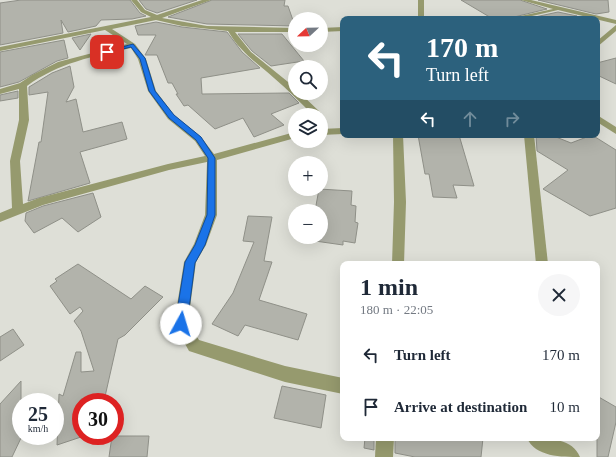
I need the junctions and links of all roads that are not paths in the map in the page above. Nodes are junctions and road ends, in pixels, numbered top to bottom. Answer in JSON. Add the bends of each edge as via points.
{"nodes":[{"id":1,"x":134,"y":0,"type":"edge"},
{"id":2,"x":208,"y":0,"type":"edge"},
{"id":3,"x":421,"y":0,"type":"edge"},
{"id":4,"x":524,"y":0,"type":"edge"},
{"id":5,"x":558,"y":9,"type":"junction"},
{"id":6,"x":421,"y":16,"type":"edge"},
{"id":7,"x":524,"y":16,"type":"edge"},
{"id":8,"x":589,"y":16,"type":"edge"},
{"id":9,"x":154,"y":18,"type":"junction"},
{"id":10,"x":600,"y":18,"type":"edge"},
{"id":11,"x":616,"y":22,"type":"edge"},
{"id":12,"x":616,"y":27,"type":"edge"},
{"id":13,"x":106,"y":28,"type":"junction"},
{"id":14,"x":340,"y":29,"type":"edge"},
{"id":15,"x":231,"y":30,"type":"junction"},
{"id":16,"x":288,"y":30,"type":"edge"},
{"id":17,"x":328,"y":30,"type":"edge"},
{"id":18,"x":600,"y":41,"type":"edge"},
{"id":19,"x":133,"y":45,"type":"junction"},
{"id":20,"x":0,"y":49,"type":"edge"},
{"id":21,"x":23,"y":85,"type":"junction"},
{"id":22,"x":0,"y":92,"type":"edge"},
{"id":23,"x":311,"y":108,"type":"edge"},
{"id":24,"x":600,"y":120,"type":"edge"},
{"id":25,"x":328,"y":127,"type":"edge"},
{"id":26,"x":328,"y":131,"type":"edge"},
{"id":27,"x":332,"y":131,"type":"junction"},
{"id":28,"x":340,"y":131,"type":"edge"},
{"id":29,"x":616,"y":131,"type":"edge"},
{"id":30,"x":288,"y":137,"type":"edge"},
{"id":31,"x":398,"y":138,"type":"edge"},
{"id":32,"x":529,"y":138,"type":"edge"},
{"id":33,"x":212,"y":158,"type":"junction"},
{"id":34,"x":18,"y":211,"type":"junction"},
{"id":35,"x":0,"y":218,"type":"edge"},
{"id":36,"x":398,"y":261,"type":"edge"},
{"id":37,"x":542,"y":261,"type":"edge"},
{"id":38,"x":340,"y":385,"type":"edge"},
{"id":39,"x":384,"y":441,"type":"edge"},
{"id":40,"x":555,"y":443,"type":"edge"},
{"id":41,"x":384,"y":457,"type":"edge"},
{"id":42,"x":571,"y":457,"type":"edge"}],
"edges":[{"from":1,"to":9,"type":"street"},
{"from":2,"to":9,"type":"street"},
{"from":3,"to":6,"type":"street"},
{"from":4,"to":5,"type":"street"},
{"from":5,"to":7,"type":"street"},
{"from":5,"to":8,"type":"street"},
{"from":9,"to":13,"type":"street"},
{"from":9,"to":15,"type":"street","via":[[192,26]]},
{"from":10,"to":11,"type":"street"},
{"from":12,"to":18,"type":"street"},
{"from":13,"to":19,"type":"street"},
{"from":13,"to":20,"type":"street"},
{"from":14,"to":17,"type":"street"},
{"from":15,"to":16,"type":"street"},
{"from":15,"to":23,"type":"street","via":[[239,46]]},
{"from":19,"to":21,"type":"street","via":[[68,62],[30,79]]},
{"from":19,"to":33,"type":"street","via":[[142,58],[152,91],[172,117],[198,139]]},
{"from":21,"to":22,"type":"street"},
{"from":21,"to":34,"type":"street","via":[[24,120],[15,161]]},
{"from":24,"to":29,"type":"street"},
{"from":25,"to":27,"type":"street"},
{"from":26,"to":27,"type":"street"},
{"from":27,"to":28,"type":"street"},
{"from":30,"to":33,"type":"street"},
{"from":31,"to":36,"type":"street"},
{"from":32,"to":37,"type":"street"},
{"from":33,"to":34,"type":"street","via":[[168,167],[39,202]]},
{"from":33,"to":38,"type":"street","via":[[211,215],[200,245],[190,262],[181,324],[194,346],[285,374]]},
{"from":34,"to":35,"type":"street"},
{"from":39,"to":41,"type":"street"},
{"from":40,"to":42,"type":"street"}]}
